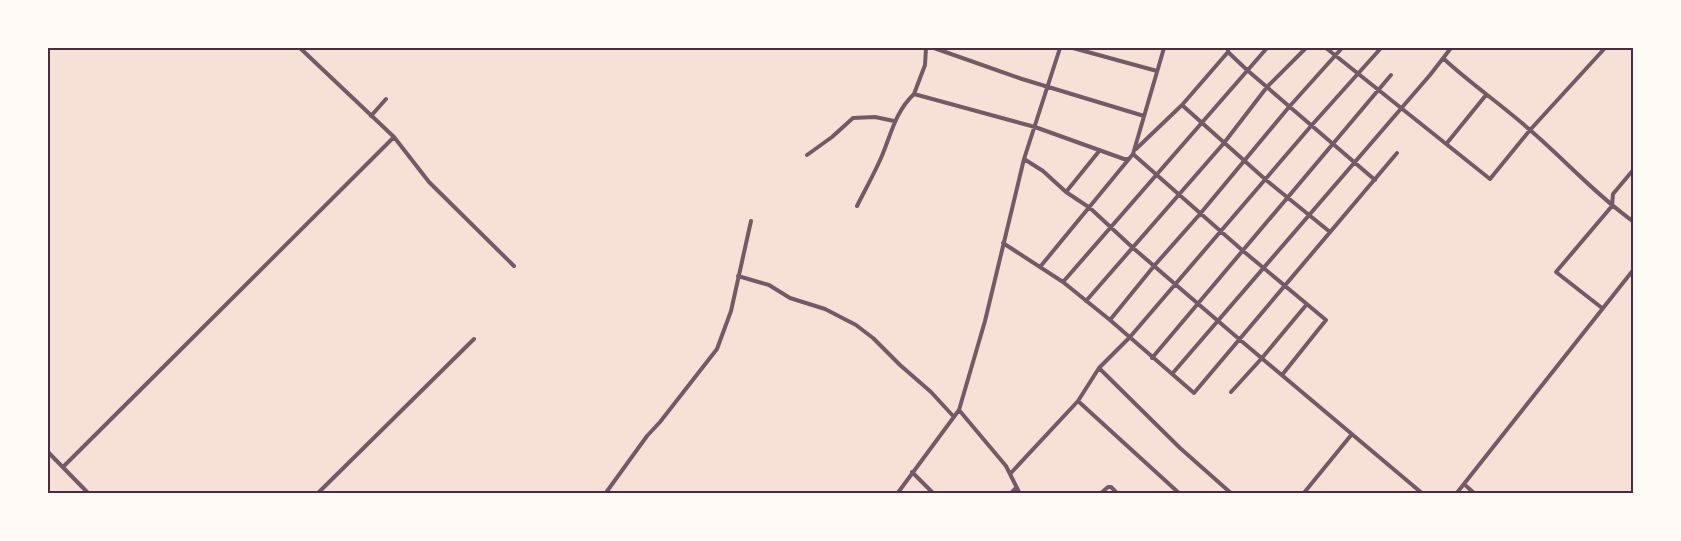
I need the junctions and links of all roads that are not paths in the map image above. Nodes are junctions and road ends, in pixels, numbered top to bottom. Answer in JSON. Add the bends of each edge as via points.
{"nodes":[{"id":1,"x":300,"y":48,"type":"edge"},
{"id":2,"x":926,"y":48,"type":"edge"},
{"id":3,"x":934,"y":48,"type":"edge"},
{"id":4,"x":1060,"y":48,"type":"edge"},
{"id":5,"x":1073,"y":48,"type":"edge"},
{"id":6,"x":1164,"y":48,"type":"edge"},
{"id":7,"x":1267,"y":48,"type":"edge"},
{"id":8,"x":1306,"y":48,"type":"edge"},
{"id":9,"x":1326,"y":48,"type":"edge"},
{"id":10,"x":1342,"y":48,"type":"edge"},
{"id":11,"x":1381,"y":48,"type":"edge"},
{"id":12,"x":1451,"y":48,"type":"edge"},
{"id":13,"x":1605,"y":48,"type":"edge"},
{"id":14,"x":1228,"y":50,"type":"edge"},
{"id":15,"x":1336,"y":55,"type":"junction"},
{"id":16,"x":1444,"y":59,"type":"junction"},
{"id":17,"x":1158,"y":70,"type":"junction"},
{"id":18,"x":1248,"y":70,"type":"junction"},
{"id":19,"x":1358,"y":74,"type":"junction"},
{"id":20,"x":1391,"y":75,"type":"dead end"},
{"id":21,"x":1048,"y":86,"type":"junction"},
{"id":22,"x":1267,"y":87,"type":"junction"},
{"id":23,"x":1378,"y":90,"type":"junction"},
{"id":24,"x":914,"y":94,"type":"junction"},
{"id":25,"x":1486,"y":95,"type":"junction"},
{"id":26,"x":386,"y":99,"type":"dead end"},
{"id":27,"x":1182,"y":105,"type":"junction"},
{"id":28,"x":1289,"y":107,"type":"junction"},
{"id":29,"x":1402,"y":109,"type":"junction"},
{"id":30,"x":371,"y":116,"type":"junction"},
{"id":31,"x":1144,"y":116,"type":"junction"},
{"id":32,"x":894,"y":121,"type":"junction"},
{"id":33,"x":1202,"y":123,"type":"junction"},
{"id":34,"x":1311,"y":126,"type":"junction"},
{"id":35,"x":1035,"y":128,"type":"junction"},
{"id":36,"x":1530,"y":130,"type":"junction"},
{"id":37,"x":394,"y":137,"type":"junction"},
{"id":38,"x":1224,"y":143,"type":"junction"},
{"id":39,"x":1447,"y":143,"type":"junction"},
{"id":40,"x":1332,"y":145,"type":"junction"},
{"id":41,"x":1100,"y":150,"type":"junction"},
{"id":42,"x":1134,"y":152,"type":"junction"},
{"id":43,"x":1397,"y":153,"type":"dead end"},
{"id":44,"x":807,"y":154,"type":"dead end"},
{"id":45,"x":1024,"y":159,"type":"junction"},
{"id":46,"x":1129,"y":159,"type":"junction"},
{"id":47,"x":1244,"y":161,"type":"junction"},
{"id":48,"x":1354,"y":163,"type":"junction"},
{"id":49,"x":1634,"y":169,"type":"edge"},
{"id":50,"x":1156,"y":176,"type":"junction"},
{"id":51,"x":1266,"y":180,"type":"junction"},
{"id":52,"x":1375,"y":180,"type":"junction"},
{"id":53,"x":1066,"y":192,"type":"junction"},
{"id":54,"x":1178,"y":194,"type":"junction"},
{"id":55,"x":1287,"y":197,"type":"junction"},
{"id":56,"x":857,"y":206,"type":"dead end"},
{"id":57,"x":1612,"y":206,"type":"junction"},
{"id":58,"x":1090,"y":208,"type":"junction"},
{"id":59,"x":1200,"y":214,"type":"junction"},
{"id":60,"x":1309,"y":215,"type":"junction"},
{"id":61,"x":751,"y":221,"type":"dead end"},
{"id":62,"x":1634,"y":222,"type":"edge"},
{"id":63,"x":1111,"y":228,"type":"junction"},
{"id":64,"x":1221,"y":232,"type":"junction"},
{"id":65,"x":1330,"y":232,"type":"junction"},
{"id":66,"x":1003,"y":243,"type":"junction"},
{"id":67,"x":1132,"y":247,"type":"junction"},
{"id":68,"x":1242,"y":250,"type":"junction"},
{"id":69,"x":514,"y":266,"type":"dead end"},
{"id":70,"x":1154,"y":266,"type":"junction"},
{"id":71,"x":1040,"y":267,"type":"junction"},
{"id":72,"x":1263,"y":268,"type":"junction"},
{"id":73,"x":1634,"y":269,"type":"edge"},
{"id":74,"x":738,"y":276,"type":"junction"},
{"id":75,"x":1063,"y":282,"type":"junction"},
{"id":76,"x":1175,"y":284,"type":"junction"},
{"id":77,"x":1285,"y":286,"type":"junction"},
{"id":78,"x":1086,"y":301,"type":"junction"},
{"id":79,"x":1197,"y":303,"type":"junction"},
{"id":80,"x":1307,"y":304,"type":"junction"},
{"id":81,"x":1602,"y":308,"type":"junction"},
{"id":82,"x":1110,"y":320,"type":"junction"},
{"id":83,"x":1218,"y":321,"type":"junction"},
{"id":84,"x":1130,"y":337,"type":"junction"},
{"id":85,"x":474,"y":339,"type":"dead end"},
{"id":86,"x":1239,"y":340,"type":"junction"},
{"id":87,"x":1152,"y":358,"type":"junction"},
{"id":88,"x":1262,"y":358,"type":"junction"},
{"id":89,"x":1099,"y":368,"type":"junction"},
{"id":90,"x":1172,"y":374,"type":"junction"},
{"id":91,"x":1282,"y":375,"type":"junction"},
{"id":92,"x":1231,"y":392,"type":"dead end"},
{"id":93,"x":1078,"y":401,"type":"junction"},
{"id":94,"x":959,"y":410,"type":"junction"},
{"id":95,"x":954,"y":417,"type":"junction"},
{"id":96,"x":1352,"y":434,"type":"junction"},
{"id":97,"x":48,"y":452,"type":"edge"},
{"id":98,"x":63,"y":467,"type":"junction"},
{"id":99,"x":912,"y":472,"type":"junction"},
{"id":100,"x":1010,"y":474,"type":"junction"},
{"id":101,"x":1464,"y":484,"type":"junction"},
{"id":102,"x":1016,"y":488,"type":"junction"},
{"id":103,"x":89,"y":494,"type":"edge"},
{"id":104,"x":317,"y":494,"type":"edge"},
{"id":105,"x":605,"y":494,"type":"edge"},
{"id":106,"x":897,"y":494,"type":"edge"},
{"id":107,"x":934,"y":494,"type":"edge"},
{"id":108,"x":1010,"y":494,"type":"edge"},
{"id":109,"x":1020,"y":494,"type":"edge"},
{"id":110,"x":1100,"y":494,"type":"edge"},
{"id":111,"x":1118,"y":494,"type":"edge"},
{"id":112,"x":1180,"y":494,"type":"edge"},
{"id":113,"x":1232,"y":494,"type":"edge"},
{"id":114,"x":1303,"y":494,"type":"edge"},
{"id":115,"x":1423,"y":494,"type":"edge"},
{"id":116,"x":1456,"y":494,"type":"edge"},
{"id":117,"x":1475,"y":494,"type":"edge"}],
"edges":[{"from":1,"to":30,"type":"street"},
{"from":2,"to":24,"type":"street","via":[[925,65]]},
{"from":3,"to":21,"type":"street"},
{"from":4,"to":21,"type":"street"},
{"from":5,"to":17,"type":"street"},
{"from":6,"to":17,"type":"street"},
{"from":7,"to":18,"type":"street"},
{"from":8,"to":22,"type":"street"},
{"from":9,"to":15,"type":"street"},
{"from":10,"to":15,"type":"street"},
{"from":11,"to":19,"type":"street"},
{"from":12,"to":16,"type":"street"},
{"from":13,"to":36,"type":"street"},
{"from":14,"to":18,"type":"street"},
{"from":14,"to":27,"type":"street"},
{"from":15,"to":19,"type":"street"},
{"from":15,"to":28,"type":"street"},
{"from":16,"to":25,"type":"street"},
{"from":16,"to":29,"type":"street"},
{"from":17,"to":31,"type":"street"},
{"from":18,"to":22,"type":"street"},
{"from":18,"to":33,"type":"street"},
{"from":19,"to":23,"type":"street"},
{"from":19,"to":34,"type":"street"},
{"from":20,"to":23,"type":"street"},
{"from":21,"to":31,"type":"street"},
{"from":21,"to":35,"type":"street"},
{"from":22,"to":28,"type":"street"},
{"from":22,"to":38,"type":"street"},
{"from":23,"to":29,"type":"street"},
{"from":23,"to":40,"type":"street"},
{"from":24,"to":32,"type":"street"},
{"from":24,"to":35,"type":"street"},
{"from":25,"to":36,"type":"street"},
{"from":25,"to":39,"type":"street"},
{"from":26,"to":30,"type":"street"},
{"from":27,"to":33,"type":"street"},
{"from":27,"to":42,"type":"street"},
{"from":28,"to":34,"type":"street"},
{"from":28,"to":47,"type":"street"},
{"from":29,"to":39,"type":"street"},
{"from":29,"to":48,"type":"street"},
{"from":30,"to":37,"type":"street"},
{"from":31,"to":42,"type":"street"},
{"from":32,"to":44,"type":"street","via":[[875,117],[853,118]]},
{"from":32,"to":56,"type":"street"},
{"from":33,"to":38,"type":"street"},
{"from":33,"to":50,"type":"street"},
{"from":34,"to":40,"type":"street"},
{"from":34,"to":51,"type":"street"},
{"from":35,"to":41,"type":"street"},
{"from":35,"to":45,"type":"street"},
{"from":36,"to":39,"type":"street","via":[[1490,179]]},
{"from":36,"to":57,"type":"street"},
{"from":37,"to":69,"type":"street","via":[[429,182]]},
{"from":37,"to":98,"type":"street"},
{"from":38,"to":47,"type":"street"},
{"from":38,"to":54,"type":"street"},
{"from":40,"to":48,"type":"street"},
{"from":40,"to":55,"type":"street"},
{"from":41,"to":46,"type":"street"},
{"from":41,"to":53,"type":"street"},
{"from":42,"to":46,"type":"street"},
{"from":42,"to":50,"type":"street"},
{"from":43,"to":52,"type":"street"},
{"from":45,"to":53,"type":"street"},
{"from":45,"to":66,"type":"street"},
{"from":46,"to":58,"type":"street"},
{"from":47,"to":51,"type":"street"},
{"from":47,"to":59,"type":"street"},
{"from":48,"to":52,"type":"street"},
{"from":48,"to":60,"type":"street"},
{"from":49,"to":57,"type":"street","via":[[1613,194]]},
{"from":50,"to":54,"type":"street"},
{"from":50,"to":63,"type":"street"},
{"from":51,"to":55,"type":"street"},
{"from":51,"to":64,"type":"street"},
{"from":52,"to":65,"type":"street"},
{"from":53,"to":58,"type":"street"},
{"from":54,"to":59,"type":"street"},
{"from":54,"to":67,"type":"street"},
{"from":55,"to":60,"type":"street"},
{"from":55,"to":68,"type":"street"},
{"from":57,"to":62,"type":"street"},
{"from":57,"to":81,"type":"street","via":[[1556,272]]},
{"from":58,"to":63,"type":"street"},
{"from":58,"to":71,"type":"street"},
{"from":59,"to":64,"type":"street"},
{"from":59,"to":70,"type":"street"},
{"from":60,"to":65,"type":"street"},
{"from":60,"to":72,"type":"street"},
{"from":61,"to":74,"type":"street"},
{"from":63,"to":67,"type":"street"},
{"from":63,"to":75,"type":"street"},
{"from":64,"to":68,"type":"street"},
{"from":64,"to":76,"type":"street"},
{"from":65,"to":77,"type":"street"},
{"from":66,"to":71,"type":"street"},
{"from":66,"to":94,"type":"street"},
{"from":67,"to":70,"type":"street"},
{"from":67,"to":78,"type":"street"},
{"from":68,"to":72,"type":"street"},
{"from":68,"to":79,"type":"street"},
{"from":70,"to":76,"type":"street"},
{"from":70,"to":82,"type":"street"},
{"from":71,"to":75,"type":"street"},
{"from":72,"to":77,"type":"street"},
{"from":72,"to":83,"type":"street"},
{"from":73,"to":81,"type":"street"},
{"from":74,"to":95,"type":"street","via":[[769,285],[790,298],[856,325]]},
{"from":74,"to":105,"type":"street","via":[[718,349],[647,436]]},
{"from":75,"to":78,"type":"street"},
{"from":76,"to":79,"type":"street"},
{"from":76,"to":84,"type":"street"},
{"from":77,"to":80,"type":"street"},
{"from":77,"to":86,"type":"street"},
{"from":78,"to":82,"type":"street"},
{"from":79,"to":83,"type":"street"},
{"from":79,"to":87,"type":"street"},
{"from":80,"to":88,"type":"street"},
{"from":80,"to":91,"type":"street","via":[[1326,320]]},
{"from":81,"to":101,"type":"street"},
{"from":82,"to":84,"type":"street"},
{"from":83,"to":86,"type":"street"},
{"from":83,"to":90,"type":"street"},
{"from":84,"to":87,"type":"street"},
{"from":84,"to":89,"type":"street"},
{"from":85,"to":104,"type":"street"},
{"from":86,"to":88,"type":"street"},
{"from":86,"to":90,"type":"street","via":[[1194,393]]},
{"from":87,"to":90,"type":"street"},
{"from":88,"to":91,"type":"street"},
{"from":88,"to":92,"type":"street"},
{"from":89,"to":93,"type":"street"},
{"from":89,"to":113,"type":"street"},
{"from":91,"to":96,"type":"street"},
{"from":93,"to":100,"type":"street"},
{"from":93,"to":112,"type":"street"},
{"from":94,"to":95,"type":"street"},
{"from":94,"to":100,"type":"street"},
{"from":95,"to":99,"type":"street"},
{"from":96,"to":114,"type":"street"},
{"from":96,"to":115,"type":"street"},
{"from":97,"to":98,"type":"street"},
{"from":98,"to":103,"type":"street"},
{"from":99,"to":106,"type":"street"},
{"from":99,"to":107,"type":"street"},
{"from":100,"to":102,"type":"street"},
{"from":101,"to":116,"type":"street"},
{"from":101,"to":117,"type":"street"},
{"from":102,"to":108,"type":"street"},
{"from":102,"to":109,"type":"street"},
{"from":110,"to":111,"type":"street","via":[[1108,487]]}]}
